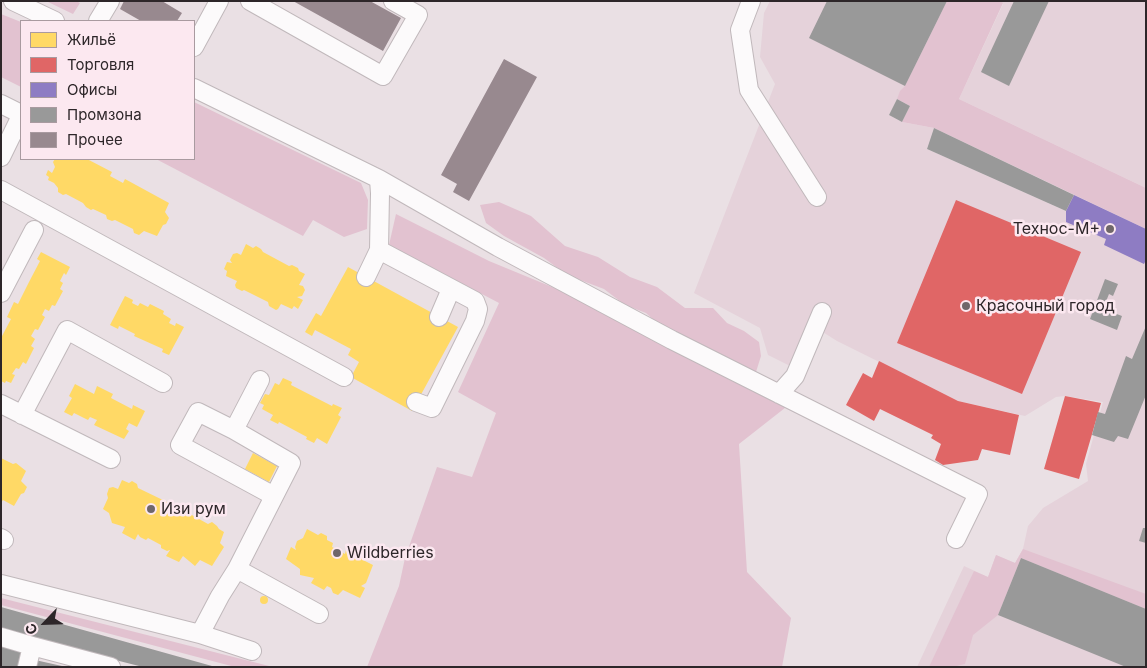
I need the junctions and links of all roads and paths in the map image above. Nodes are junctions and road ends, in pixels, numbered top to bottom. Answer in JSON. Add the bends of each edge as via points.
{"nodes":[{"id":1,"x":13,"y":1,"type":"edge"},
{"id":2,"x":110,"y":1,"type":"edge"},
{"id":3,"x":219,"y":1,"type":"edge"},
{"id":4,"x":250,"y":1,"type":"edge"},
{"id":5,"x":393,"y":1,"type":"edge"},
{"id":6,"x":751,"y":1,"type":"edge"},
{"id":7,"x":53,"y":20,"type":"edge"},
{"id":8,"x":99,"y":20,"type":"edge"},
{"id":9,"x":195,"y":45,"type":"edge"},
{"id":10,"x":195,"y":88,"type":"edge"},
{"id":11,"x":1,"y":104,"type":"edge"},
{"id":12,"x":20,"y":115,"type":"edge"},
{"id":13,"x":20,"y":118,"type":"edge"},
{"id":14,"x":1,"y":157,"type":"edge"},
{"id":15,"x":379,"y":180,"type":"junction"},
{"id":16,"x":1,"y":190,"type":"edge"},
{"id":17,"x":817,"y":197,"type":"dead end"},
{"id":18,"x":34,"y":230,"type":"dead end"},
{"id":19,"x":379,"y":250,"type":"junction"},
{"id":20,"x":366,"y":277,"type":"dead end"},
{"id":21,"x":451,"y":289,"type":"junction"},
{"id":22,"x":1,"y":293,"type":"edge"},
{"id":23,"x":822,"y":312,"type":"dead end"},
{"id":24,"x":439,"y":316,"type":"dead end"},
{"id":25,"x":344,"y":377,"type":"dead end"},
{"id":26,"x":260,"y":380,"type":"dead end"},
{"id":27,"x":163,"y":383,"type":"dead end"},
{"id":28,"x":779,"y":394,"type":"junction"},
{"id":29,"x":416,"y":402,"type":"dead end"},
{"id":30,"x":1,"y":404,"type":"edge"},
{"id":31,"x":22,"y":414,"type":"junction"},
{"id":32,"x":234,"y":430,"type":"junction"},
{"id":33,"x":111,"y":459,"type":"dead end"},
{"id":34,"x":274,"y":496,"type":"junction"},
{"id":35,"x":956,"y":539,"type":"dead end"},
{"id":36,"x":237,"y":569,"type":"junction"},
{"id":37,"x":1,"y":584,"type":"edge"},
{"id":38,"x":319,"y":614,"type":"dead end"},
{"id":39,"x":200,"y":634,"type":"junction"},
{"id":40,"x":1,"y":637,"type":"edge"},
{"id":41,"x":32,"y":646,"type":"junction"},
{"id":42,"x":252,"y":651,"type":"dead end"},
{"id":43,"x":27,"y":667,"type":"edge"},
{"id":44,"x":111,"y":667,"type":"edge"}],
"edges":[{"from":1,"to":7,"type":"lane"},
{"from":2,"to":8,"type":"lane"},
{"from":3,"to":9,"type":"lane"},
{"from":4,"to":5,"type":"lane","via":[[384,76],[418,15]]},
{"from":6,"to":17,"type":"lane","via":[[740,30],[749,90]]},
{"from":10,"to":15,"type":"lane"},
{"from":11,"to":12,"type":"lane"},
{"from":13,"to":14,"type":"lane"},
{"from":15,"to":19,"type":"lane"},
{"from":15,"to":28,"type":"lane","via":[[672,340]]},
{"from":16,"to":25,"type":"lane"},
{"from":18,"to":22,"type":"lane"},
{"from":19,"to":20,"type":"lane"},
{"from":19,"to":21,"type":"lane"},
{"from":21,"to":24,"type":"lane"},
{"from":21,"to":29,"type":"lane","via":[[475,302],[478,309],[475,321],[432,408]]},
{"from":23,"to":28,"type":"lane","via":[[795,376]]},
{"from":26,"to":32,"type":"lane"},
{"from":27,"to":31,"type":"lane","via":[[67,330]]},
{"from":28,"to":35,"type":"lane","via":[[978,494]]},
{"from":30,"to":31,"type":"lane"},
{"from":31,"to":33,"type":"lane"},
{"from":32,"to":34,"type":"lane","via":[[291,463]]},
{"from":32,"to":34,"type":"lane","via":[[198,412],[180,445]]},
{"from":34,"to":36,"type":"lane"},
{"from":36,"to":38,"type":"lane"},
{"from":36,"to":39,"type":"lane"},
{"from":37,"to":39,"type":"lane"},
{"from":39,"to":42,"type":"lane"},
{"from":40,"to":41,"type":"lane"},
{"from":41,"to":43,"type":"lane"},
{"from":41,"to":44,"type":"lane"}]}
